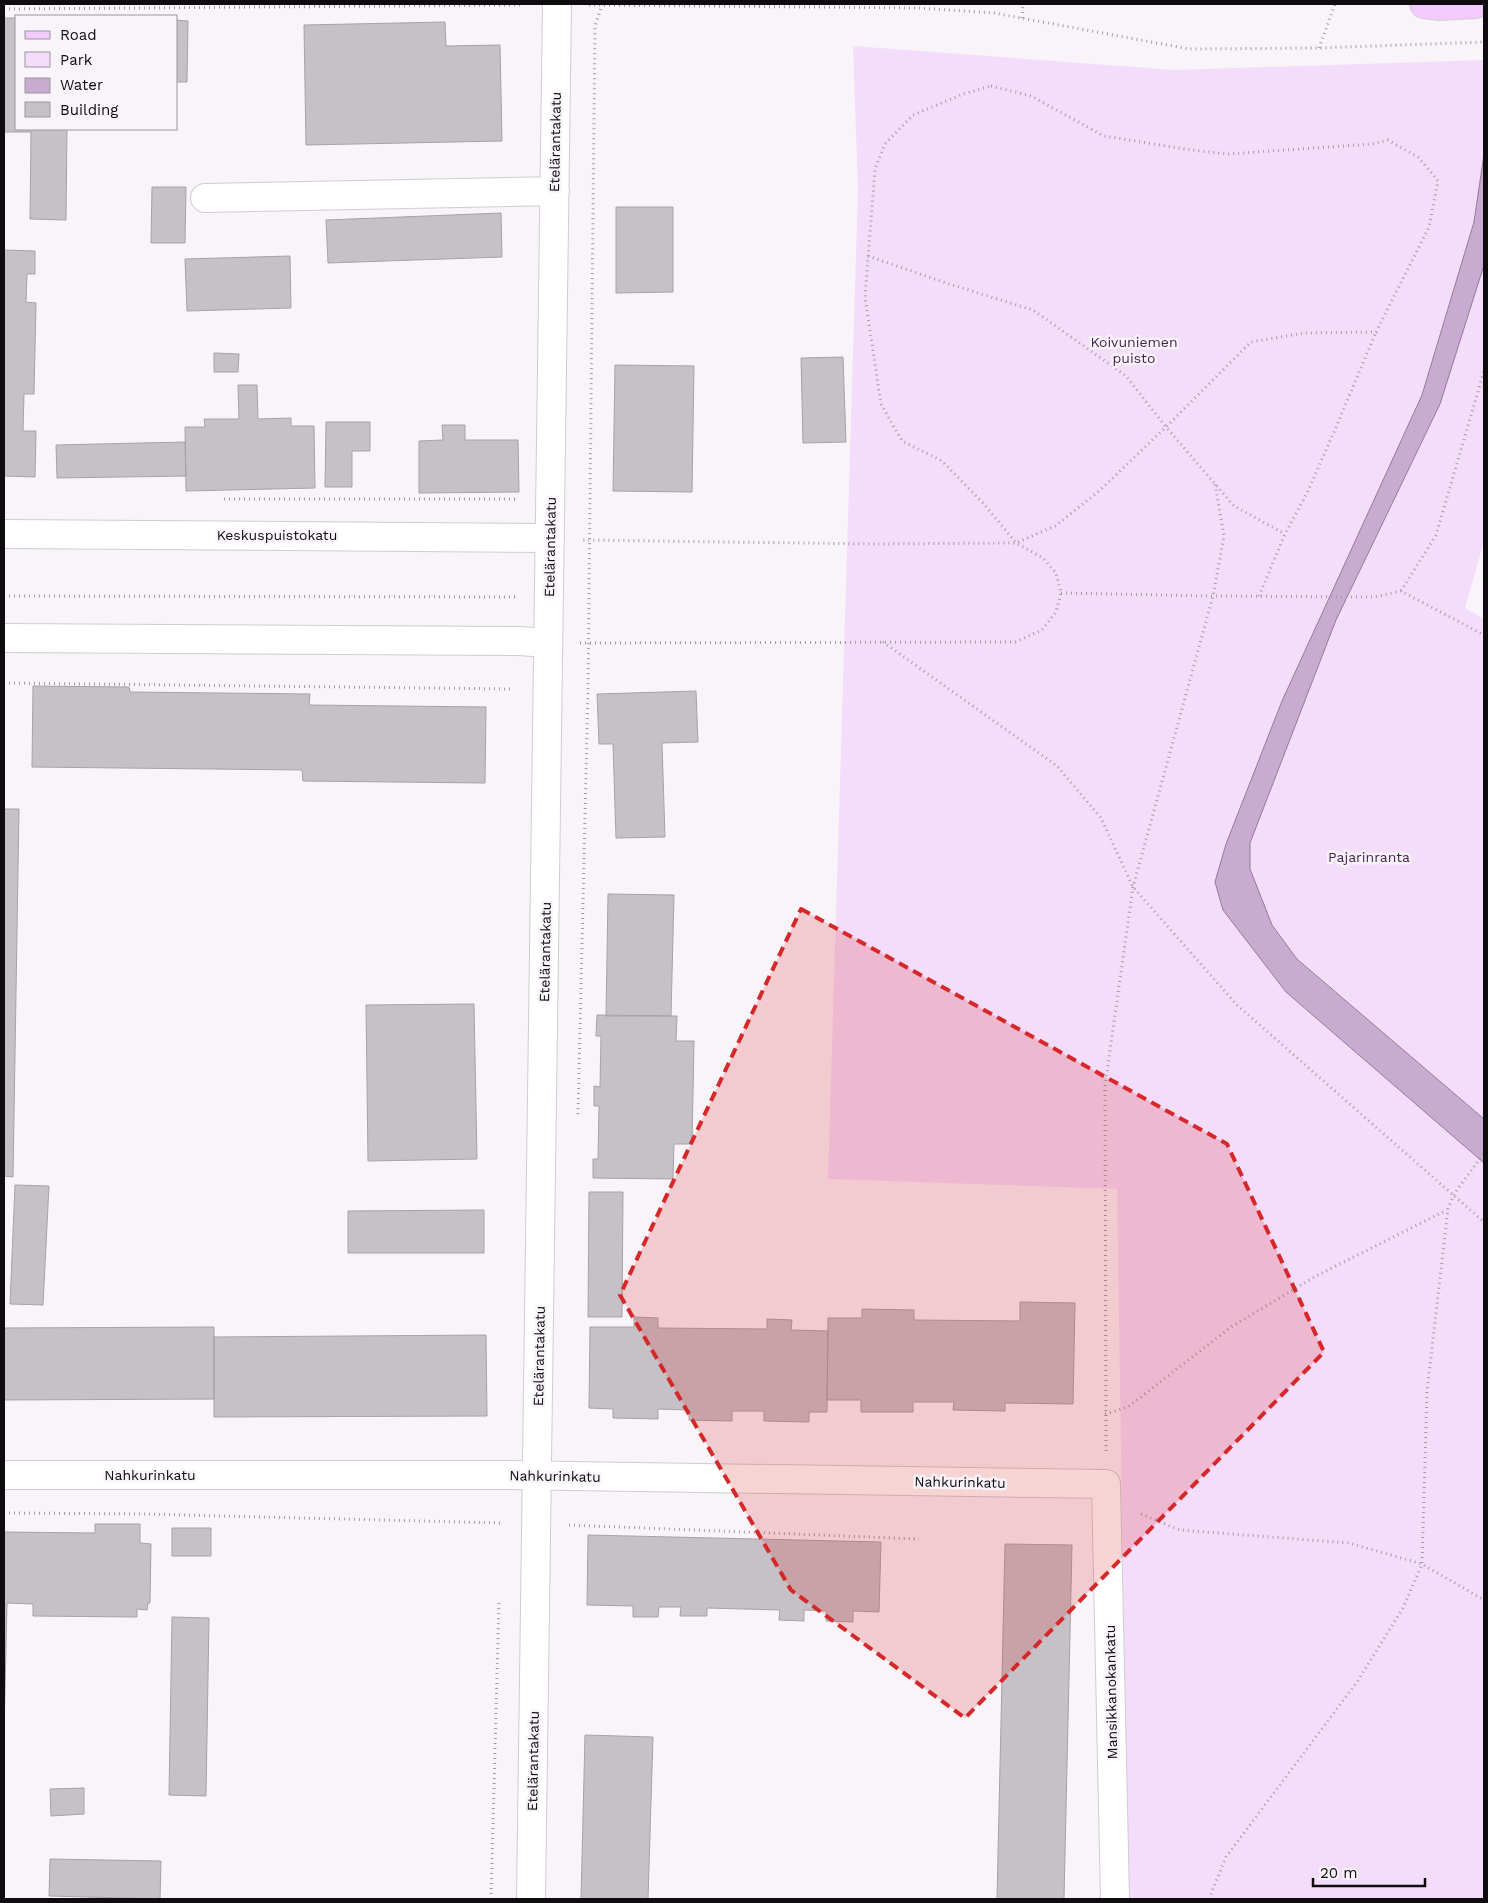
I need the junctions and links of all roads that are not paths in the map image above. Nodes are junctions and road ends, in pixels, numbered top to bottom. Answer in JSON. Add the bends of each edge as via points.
{"nodes":[{"id":1,"x":1424,"y":4,"type":"edge"},
{"id":2,"x":1476,"y":4,"type":"edge"},
{"id":3,"x":557,"y":5,"type":"edge"},
{"id":4,"x":555,"y":192,"type":"junction"},
{"id":5,"x":205,"y":198,"type":"dead end"},
{"id":6,"x":4,"y":534,"type":"edge"},
{"id":7,"x":550,"y":538,"type":"junction"},
{"id":8,"x":4,"y":638,"type":"edge"},
{"id":9,"x":548,"y":643,"type":"junction"},
{"id":10,"x":4,"y":1476,"type":"edge"},
{"id":11,"x":537,"y":1476,"type":"junction"},
{"id":12,"x":1106,"y":1492,"type":"joint"},
{"id":13,"x":531,"y":1899,"type":"edge"},
{"id":14,"x":1114,"y":1899,"type":"edge"}],
"edges":[{"from":1,"to":2,"type":"main road"},
{"from":3,"to":4,"type":"street","name":"Etelärantakatu"},
{"from":4,"to":5,"type":"street"},
{"from":4,"to":7,"type":"street","name":"Etelärantakatu"},
{"from":6,"to":7,"type":"street","name":"Keskuspuistokatu"},
{"from":7,"to":9,"type":"street","name":"Etelärantakatu"},
{"from":8,"to":9,"type":"street"},
{"from":9,"to":11,"type":"street","name":"Etelärantakatu"},
{"from":10,"to":11,"type":"street","name":"Nahkurinkatu"},
{"from":11,"to":12,"type":"street","name":"Nahkurinkatu"},
{"from":11,"to":13,"type":"street","name":"Etelärantakatu"},
{"from":12,"to":14,"type":"street","name":"Mansikkanokankatu"}]}
